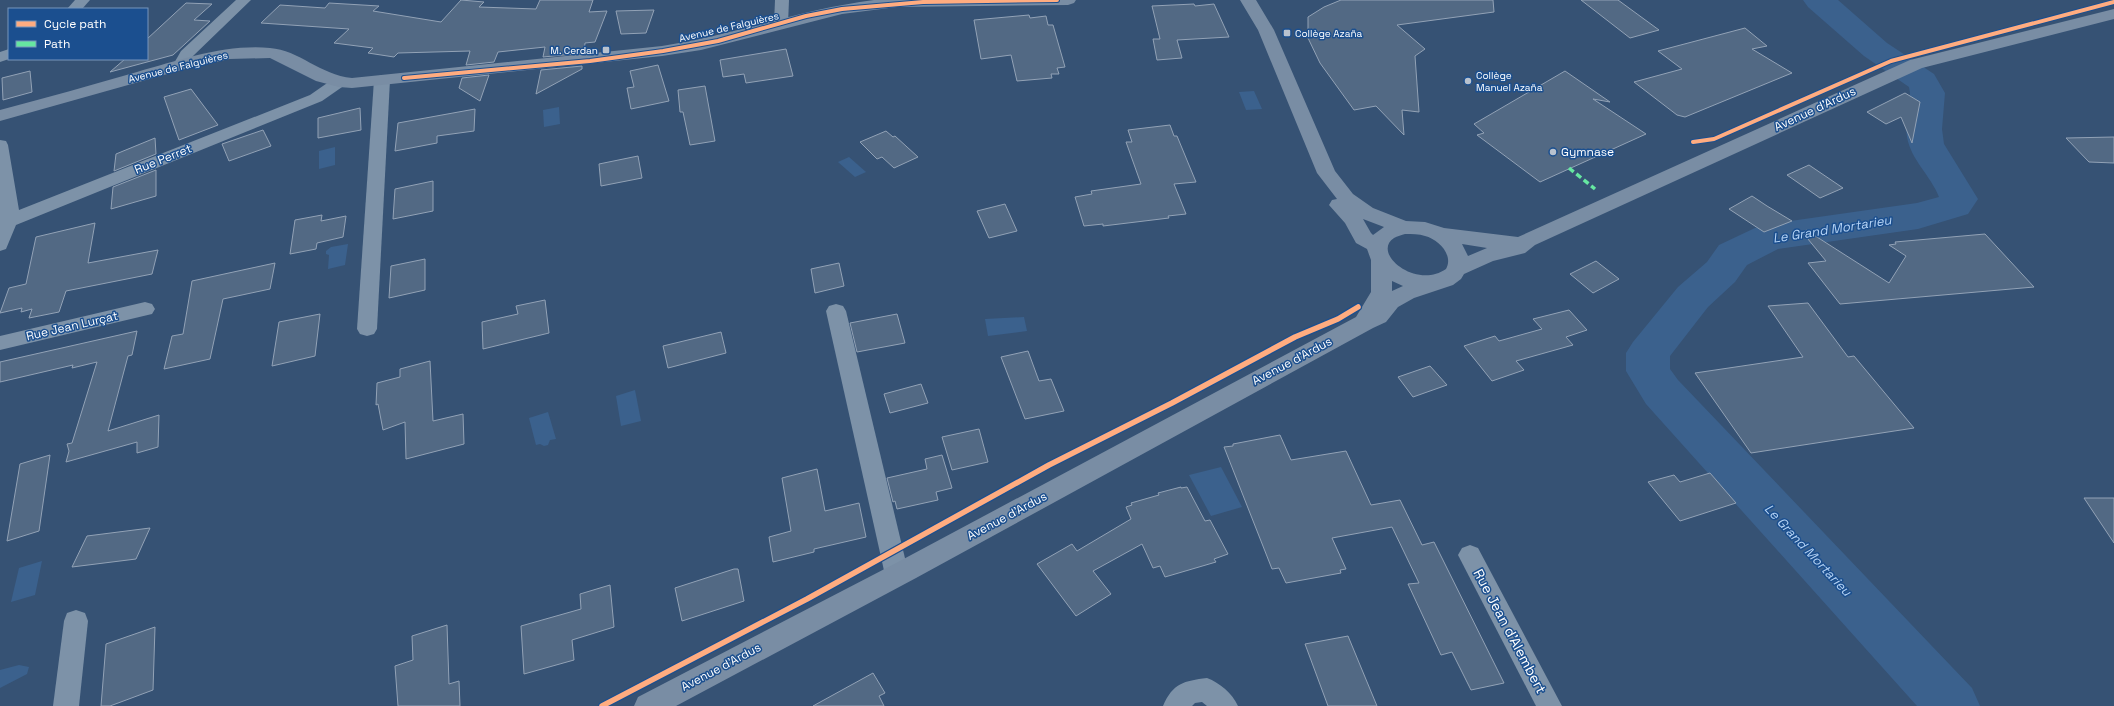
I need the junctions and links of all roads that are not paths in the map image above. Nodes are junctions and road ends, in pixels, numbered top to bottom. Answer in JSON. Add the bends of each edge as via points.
{"nodes":[{"id":1,"x":83,"y":0,"type":"edge"},
{"id":2,"x":244,"y":0,"type":"edge"},
{"id":3,"x":782,"y":0,"type":"edge"},
{"id":4,"x":1068,"y":0,"type":"edge"},
{"id":5,"x":1248,"y":0,"type":"edge"},
{"id":6,"x":1267,"y":0,"type":"edge"},
{"id":7,"x":75,"y":8,"type":"edge"},
{"id":8,"x":2114,"y":14,"type":"edge"},
{"id":9,"x":781,"y":24,"type":"junction"},
{"id":10,"x":1266,"y":30,"type":"junction"},
{"id":11,"x":181,"y":65,"type":"junction"},
{"id":12,"x":382,"y":80,"type":"junction"},
{"id":13,"x":339,"y":82,"type":"junction"},
{"id":14,"x":0,"y":116,"type":"edge"},
{"id":15,"x":0,"y":144,"type":"edge"},
{"id":16,"x":1326,"y":173,"type":"junction"},
{"id":17,"x":4,"y":222,"type":"edge"},
{"id":18,"x":1404,"y":227,"type":"junction"},
{"id":19,"x":1437,"y":234,"type":"junction"},
{"id":20,"x":1528,"y":240,"type":"junction"},
{"id":21,"x":0,"y":245,"type":"edge"},
{"id":22,"x":1378,"y":253,"type":"junction"},
{"id":23,"x":1459,"y":268,"type":"junction"},
{"id":24,"x":1434,"y":283,"type":"junction"},
{"id":25,"x":145,"y":309,"type":"dead end"},
{"id":26,"x":836,"y":312,"type":"dead end"},
{"id":27,"x":1365,"y":322,"type":"junction"},
{"id":28,"x":367,"y":329,"type":"dead end"},
{"id":29,"x":0,"y":343,"type":"edge"},
{"id":30,"x":1470,"y":555,"type":"dead end"},
{"id":31,"x":896,"y":575,"type":"junction"},
{"id":32,"x":76,"y":621,"type":"dead end"},
{"id":33,"x":66,"y":706,"type":"edge"},
{"id":34,"x":648,"y":706,"type":"edge"},
{"id":35,"x":1176,"y":706,"type":"edge"},
{"id":36,"x":1225,"y":706,"type":"edge"},
{"id":37,"x":1549,"y":706,"type":"edge"}],
"edges":[{"from":1,"to":7,"type":"street"},
{"from":2,"to":11,"type":"street","via":[[186,54]]},
{"from":3,"to":9,"type":"street"},
{"from":4,"to":9,"type":"main road","name":"Avenue de Falguières","via":[[897,2],[841,9]]},
{"from":5,"to":10,"type":"main road"},
{"from":6,"to":10,"type":"main road"},
{"from":8,"to":20,"type":"main road","name":"Avenue d'Ardus","via":[[1916,64]]},
{"from":9,"to":12,"type":"main road","name":"Avenue de Falguières","via":[[701,45],[662,51]]},
{"from":10,"to":16,"type":"main road"},
{"from":11,"to":13,"type":"main road","name":"Avenue de Falguières","via":[[229,54],[271,53],[322,77]]},
{"from":11,"to":14,"type":"main road","name":"Avenue de Falguières"},
{"from":12,"to":13,"type":"main road","name":"Avenue de Falguières"},
{"from":12,"to":28,"type":"street"},
{"from":13,"to":17,"type":"street","name":"Rue Perret","via":[[316,98]]},
{"from":15,"to":17,"type":"street","via":[[10,210]]},
{"from":16,"to":18,"type":"main road","via":[[1346,198],[1366,214]]},
{"from":16,"to":22,"type":"main road","via":[[1326,183],[1338,203]]},
{"from":17,"to":21,"type":"street"},
{"from":18,"to":19,"type":"main road"},
{"from":18,"to":22,"type":"main road","via":[[1386,233],[1380,238]]},
{"from":19,"to":20,"type":"main road","name":"Avenue d'Ardus","via":[[1498,243]]},
{"from":19,"to":23,"type":"main road","via":[[1449,240],[1456,249],[1460,259]]},
{"from":20,"to":23,"type":"main road","name":"Avenue d'Ardus","via":[[1518,248],[1487,255]]},
{"from":22,"to":24,"type":"main road","via":[[1387,269],[1408,281]]},
{"from":22,"to":27,"type":"main road","via":[[1382,280],[1380,296],[1367,313]]},
{"from":23,"to":24,"type":"main road","via":[[1454,275]]},
{"from":24,"to":27,"type":"main road","name":"Avenue d'Ardus","via":[[1408,291],[1390,303],[1377,319]]},
{"from":25,"to":29,"type":"street","name":"Rue Jean Lurçat"},
{"from":26,"to":31,"type":"street"},
{"from":27,"to":31,"type":"main road","name":"Avenue d'Ardus"},
{"from":30,"to":37,"type":"street","name":"Rue Jean d'Alembert"},
{"from":31,"to":34,"type":"main road","name":"Avenue d'Ardus"},
{"from":32,"to":33,"type":"street"},
{"from":35,"to":36,"type":"street","via":[[1188,692],[1207,690]]}]}
